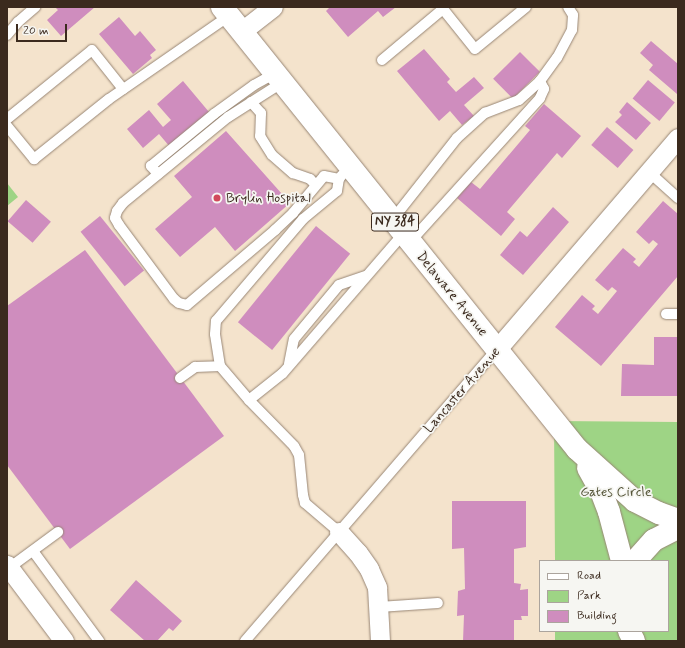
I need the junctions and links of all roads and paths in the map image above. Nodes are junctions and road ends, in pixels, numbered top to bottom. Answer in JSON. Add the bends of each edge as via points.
{"nodes":[{"id":1,"x":34,"y":7,"type":"edge"},
{"id":2,"x":273,"y":7,"type":"edge"},
{"id":3,"x":526,"y":7,"type":"edge"},
{"id":4,"x":568,"y":7,"type":"edge"},
{"id":5,"x":231,"y":18,"type":"edge"},
{"id":6,"x":7,"y":35,"type":"edge"},
{"id":7,"x":382,"y":60,"type":"dead end"},
{"id":8,"x":279,"y":78,"type":"junction"},
{"id":9,"x":540,"y":81,"type":"junction"},
{"id":10,"x":123,"y":89,"type":"junction"},
{"id":11,"x":251,"y":102,"type":"junction"},
{"id":12,"x":7,"y":119,"type":"edge"},
{"id":13,"x":7,"y":126,"type":"edge"},
{"id":14,"x":678,"y":138,"type":"edge"},
{"id":15,"x":649,"y":172,"type":"junction"},
{"id":16,"x":345,"y":173,"type":"junction"},
{"id":17,"x":158,"y":174,"type":"junction"},
{"id":18,"x":315,"y":184,"type":"junction"},
{"id":19,"x":678,"y":198,"type":"edge"},
{"id":20,"x":402,"y":231,"type":"junction"},
{"id":21,"x":367,"y":275,"type":"junction"},
{"id":22,"x":666,"y":314,"type":"dead end"},
{"id":23,"x":678,"y":314,"type":"edge"},
{"id":24,"x":497,"y":350,"type":"junction"},
{"id":25,"x":220,"y":366,"type":"junction"},
{"id":26,"x":288,"y":366,"type":"junction"},
{"id":27,"x":180,"y":378,"type":"dead end"},
{"id":28,"x":249,"y":400,"type":"junction"},
{"id":29,"x":577,"y":449,"type":"junction"},
{"id":30,"x":678,"y":520,"type":"edge"},
{"id":31,"x":678,"y":528,"type":"edge"},
{"id":32,"x":58,"y":532,"type":"dead end"},
{"id":33,"x":339,"y":532,"type":"junction"},
{"id":34,"x":33,"y":551,"type":"junction"},
{"id":35,"x":622,"y":560,"type":"edge"},
{"id":36,"x":636,"y":560,"type":"edge"},
{"id":37,"x":8,"y":567,"type":"edge"},
{"id":38,"x":438,"y":603,"type":"dead end"},
{"id":39,"x":379,"y":607,"type":"junction"},
{"id":40,"x":630,"y":632,"type":"edge"},
{"id":41,"x":64,"y":641,"type":"edge"},
{"id":42,"x":100,"y":641,"type":"edge"},
{"id":43,"x":245,"y":641,"type":"edge"},
{"id":44,"x":380,"y":641,"type":"edge"},
{"id":45,"x":634,"y":641,"type":"edge"}],
"edges":[{"from":1,"to":6,"type":"lane"},
{"from":2,"to":5,"type":"street"},
{"from":3,"to":7,"type":"lane","via":[[475,49],[443,9]]},
{"from":4,"to":9,"type":"lane","via":[[573,15],[572,30],[557,58]]},
{"from":5,"to":8,"type":"main road","name":"Delaware Avenue","number":"NY 384"},
{"from":5,"to":10,"type":"lane"},
{"from":8,"to":11,"type":"lane"},
{"from":8,"to":16,"type":"main road","name":"Delaware Avenue","number":"NY 384"},
{"from":8,"to":17,"type":"lane","via":[[254,85],[214,114],[151,166]]},
{"from":9,"to":20,"type":"lane","via":[[519,100],[485,113],[457,138]]},
{"from":9,"to":20,"type":"lane","via":[[544,89],[540,98]]},
{"from":10,"to":12,"type":"lane","via":[[92,50]]},
{"from":10,"to":13,"type":"lane","via":[[34,159]]},
{"from":11,"to":17,"type":"lane","via":[[228,117]]},
{"from":11,"to":18,"type":"lane","via":[[261,113],[260,136],[272,155],[293,173],[310,178]]},
{"from":14,"to":15,"type":"street","name":"Lancaster Avenue"},
{"from":15,"to":19,"type":"lane"},
{"from":15,"to":24,"type":"street","name":"Lancaster Avenue"},
{"from":16,"to":18,"type":"lane","via":[[324,176]]},
{"from":16,"to":20,"type":"main road","name":"Delaware Avenue","number":"NY 384"},
{"from":16,"to":25,"type":"lane","via":[[337,191],[303,219],[216,321],[215,334]]},
{"from":17,"to":18,"type":"lane","via":[[123,203],[115,218],[174,299],[187,305],[280,226]]},
{"from":20,"to":21,"type":"lane"},
{"from":20,"to":24,"type":"main road","name":"Delaware Avenue","number":"NY 384"},
{"from":21,"to":26,"type":"lane"},
{"from":21,"to":26,"type":"lane","via":[[339,285],[294,339]]},
{"from":22,"to":23,"type":"lane"},
{"from":24,"to":29,"type":"main road","name":"Delaware Avenue","number":"NY 384"},
{"from":24,"to":33,"type":"lane","name":"Lancaster Avenue"},
{"from":25,"to":27,"type":"lane","via":[[196,367]]},
{"from":25,"to":28,"type":"lane"},
{"from":26,"to":28,"type":"lane"},
{"from":28,"to":33,"type":"lane","via":[[294,446],[299,455],[305,503]]},
{"from":29,"to":30,"type":"main road","name":"Delaware Avenue","number":"NY 384","via":[[635,501]]},
{"from":29,"to":35,"type":"main road","name":"Delaware Avenue","number":"NY 384","via":[[601,491]]},
{"from":31,"to":36,"type":"main road","via":[[652,542]]},
{"from":32,"to":34,"type":"lane"},
{"from":33,"to":39,"type":"street","via":[[369,569],[377,587]]},
{"from":33,"to":43,"type":"lane","name":"Lancaster Avenue"},
{"from":34,"to":37,"type":"lane"},
{"from":34,"to":42,"type":"lane"},
{"from":37,"to":41,"type":"street"},
{"from":38,"to":39,"type":"lane"},
{"from":39,"to":44,"type":"street"},
{"from":40,"to":45,"type":"main road"}]}
